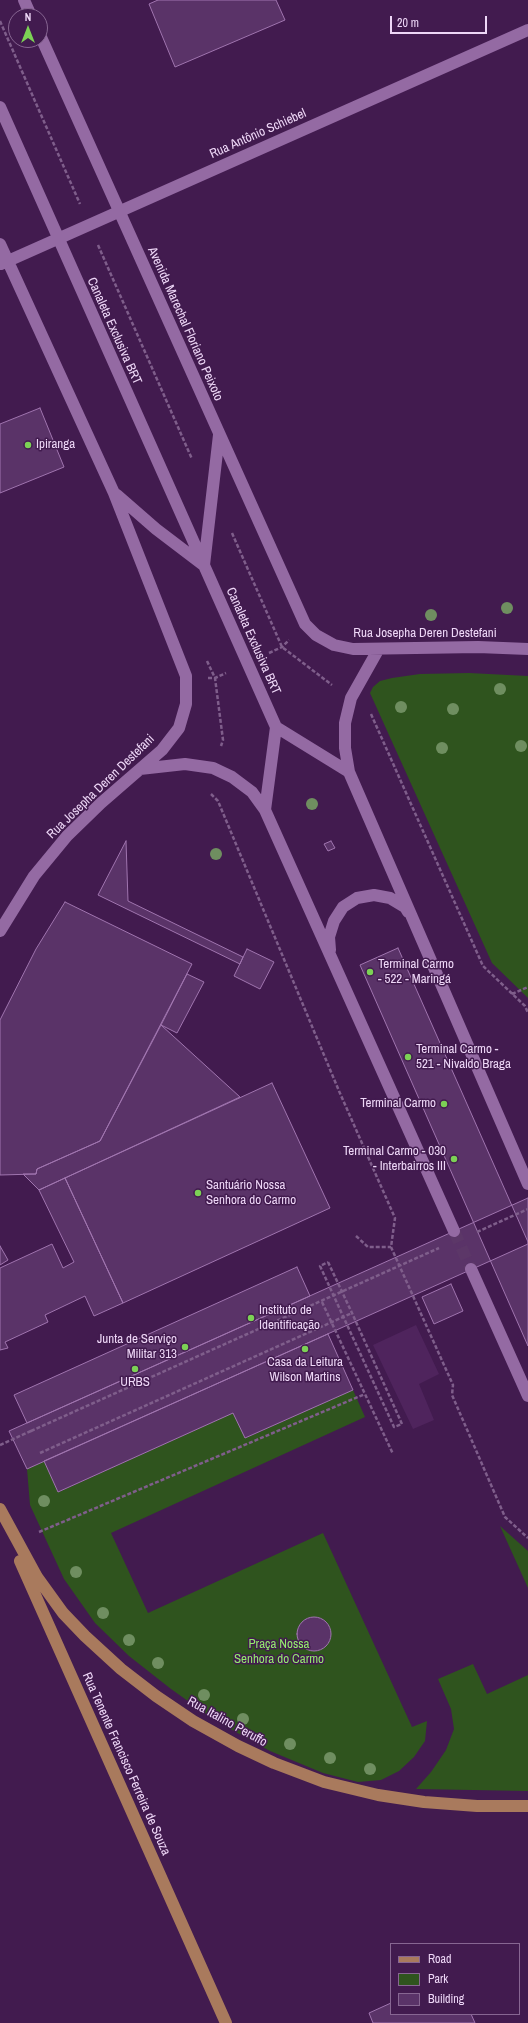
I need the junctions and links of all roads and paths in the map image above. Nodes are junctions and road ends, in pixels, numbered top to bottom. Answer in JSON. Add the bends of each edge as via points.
{"nodes":[{"id":1,"x":0,"y":21,"type":"edge"},
{"id":2,"x":528,"y":30,"type":"edge"},
{"id":3,"x":46,"y":48,"type":"edge"},
{"id":4,"x":0,"y":107,"type":"edge"},
{"id":5,"x":72,"y":184,"type":"dead end"},
{"id":6,"x":119,"y":211,"type":"junction"},
{"id":7,"x":58,"y":238,"type":"junction"},
{"id":8,"x":0,"y":244,"type":"edge"},
{"id":9,"x":4,"y":262,"type":"edge"},
{"id":10,"x":113,"y":280,"type":"dead end"},
{"id":11,"x":220,"y":433,"type":"junction"},
{"id":12,"x":193,"y":461,"type":"dead end"},
{"id":13,"x":114,"y":493,"type":"junction"},
{"id":14,"x":204,"y":565,"type":"junction"},
{"id":15,"x":305,"y":624,"type":"joint"},
{"id":16,"x":378,"y":650,"type":"junction"},
{"id":17,"x":528,"y":650,"type":"edge"},
{"id":18,"x":215,"y":678,"type":"dead end"},
{"id":19,"x":371,"y":713,"type":"dead end"},
{"id":20,"x":276,"y":727,"type":"junction"},
{"id":21,"x":224,"y":740,"type":"dead end"},
{"id":22,"x":140,"y":769,"type":"junction"},
{"id":23,"x":349,"y":772,"type":"junction"},
{"id":24,"x":206,"y":789,"type":"dead end"},
{"id":25,"x":265,"y":810,"type":"junction"},
{"id":26,"x":414,"y":921,"type":"junction"},
{"id":27,"x":0,"y":930,"type":"edge"},
{"id":28,"x":330,"y":954,"type":"junction"},
{"id":29,"x":528,"y":987,"type":"edge"},
{"id":30,"x":512,"y":994,"type":"junction"},
{"id":31,"x":528,"y":1014,"type":"edge"},
{"id":32,"x":528,"y":1184,"type":"edge"},
{"id":33,"x":528,"y":1209,"type":"edge"},
{"id":34,"x":454,"y":1231,"type":"tunnel mouth"},
{"id":35,"x":471,"y":1234,"type":"dead end"},
{"id":36,"x":356,"y":1236,"type":"dead end"},
{"id":37,"x":391,"y":1247,"type":"junction"},
{"id":38,"x":442,"y":1247,"type":"dead end"},
{"id":39,"x":400,"y":1267,"type":"junction"},
{"id":40,"x":471,"y":1269,"type":"tunnel mouth"},
{"id":41,"x":342,"y":1292,"type":"junction"},
{"id":42,"x":334,"y":1297,"type":"junction"},
{"id":43,"x":322,"y":1302,"type":"junction"},
{"id":44,"x":352,"y":1313,"type":"junction"},
{"id":45,"x":365,"y":1394,"type":"junction"},
{"id":46,"x":528,"y":1396,"type":"edge"},
{"id":47,"x":31,"y":1431,"type":"junction"},
{"id":48,"x":0,"y":1445,"type":"edge"},
{"id":49,"x":40,"y":1453,"type":"dead end"},
{"id":50,"x":393,"y":1454,"type":"dead end"},
{"id":51,"x":0,"y":1509,"type":"edge"},
{"id":52,"x":0,"y":1516,"type":"edge"},
{"id":53,"x":528,"y":1538,"type":"edge"},
{"id":54,"x":17,"y":1541,"type":"junction"},
{"id":55,"x":528,"y":1806,"type":"edge"},
{"id":56,"x":226,"y":2023,"type":"edge"}],
"edges":[{"from":1,"to":5,"type":"path"},
{"from":2,"to":6,"type":"street","name":"Rua Antônio Schiebel"},
{"from":3,"to":6,"type":"street","name":"Avenida Marechal Floriano Peixoto"},
{"from":4,"to":7,"type":"street","name":"Canaleta Exclusiva BRT"},
{"from":6,"to":7,"type":"street","name":"Rua Antônio Schiebel"},
{"from":6,"to":11,"type":"street","name":"Avenida Marechal Floriano Peixoto"},
{"from":7,"to":9,"type":"street","name":"Rua Antônio Schiebel"},
{"from":7,"to":14,"type":"street","name":"Canaleta Exclusiva BRT"},
{"from":8,"to":9,"type":"street"},
{"from":9,"to":13,"type":"street"},
{"from":10,"to":12,"type":"path"},
{"from":11,"to":14,"type":"street"},
{"from":11,"to":15,"type":"street","name":"Avenida Marechal Floriano Peixoto"},
{"from":13,"to":14,"type":"street","name":"Canaleta Exclusiva BRT"},
{"from":13,"to":22,"type":"street","name":"Rua Josepha Deren Destefani","via":[[186,676],[186,704],[179,728],[162,750]]},
{"from":14,"to":20,"type":"street","name":"Canaleta Exclusiva BRT"},
{"from":15,"to":16,"type":"street","name":"Rua Josepha Deren Destefani","via":[[316,635],[334,645]]},
{"from":16,"to":17,"type":"street","name":"Rua Josepha Deren Destefani"},
{"from":16,"to":23,"type":"street","via":[[351,698],[345,723],[345,748]]},
{"from":18,"to":21,"type":"path"},
{"from":19,"to":30,"type":"path","via":[[484,966]]},
{"from":20,"to":23,"type":"street"},
{"from":20,"to":25,"type":"street"},
{"from":22,"to":25,"type":"street","via":[[184,764],[213,768],[232,777],[252,792]]},
{"from":22,"to":27,"type":"street","name":"Rua Josepha Deren Destefani","via":[[67,836],[34,876]]},
{"from":23,"to":26,"type":"street"},
{"from":24,"to":37,"type":"path","via":[[218,802],[395,1218]]},
{"from":25,"to":28,"type":"street"},
{"from":26,"to":28,"type":"street","via":[[405,907],[390,898],[374,895],[357,898],[343,907],[334,921],[329,937]]},
{"from":26,"to":32,"type":"street"},
{"from":28,"to":34,"type":"street"},
{"from":29,"to":30,"type":"path"},
{"from":30,"to":31,"type":"path","via":[[525,1006]]},
{"from":33,"to":35,"type":"path"},
{"from":36,"to":37,"type":"path","via":[[368,1247]]},
{"from":37,"to":39,"type":"path"},
{"from":38,"to":41,"type":"path"},
{"from":39,"to":42,"type":"path"},
{"from":39,"to":53,"type":"path","via":[[453,1385],[452,1395],[505,1517]]},
{"from":40,"to":46,"type":"street"},
{"from":41,"to":42,"type":"path","via":[[328,1262],[320,1266]]},
{"from":41,"to":44,"type":"path"},
{"from":41,"to":47,"type":"path"},
{"from":42,"to":43,"type":"path"},
{"from":42,"to":44,"type":"path","via":[[394,1427],[402,1424]]},
{"from":43,"to":45,"type":"path"},
{"from":43,"to":47,"type":"path"},
{"from":44,"to":49,"type":"path"},
{"from":45,"to":50,"type":"path"},
{"from":45,"to":54,"type":"path"},
{"from":47,"to":48,"type":"path"},
{"from":51,"to":54,"type":"main road","name":"Rua Italino Peruffo"},
{"from":52,"to":56,"type":"main road","name":"Rua Tenente Francisco Ferreira de Souza"},
{"from":54,"to":55,"type":"main road","name":"Rua Italino Peruffo","via":[[36,1577],[63,1613],[85,1636],[156,1696],[193,1721],[238,1746],[324,1782],[378,1795],[477,1806]]}]}
